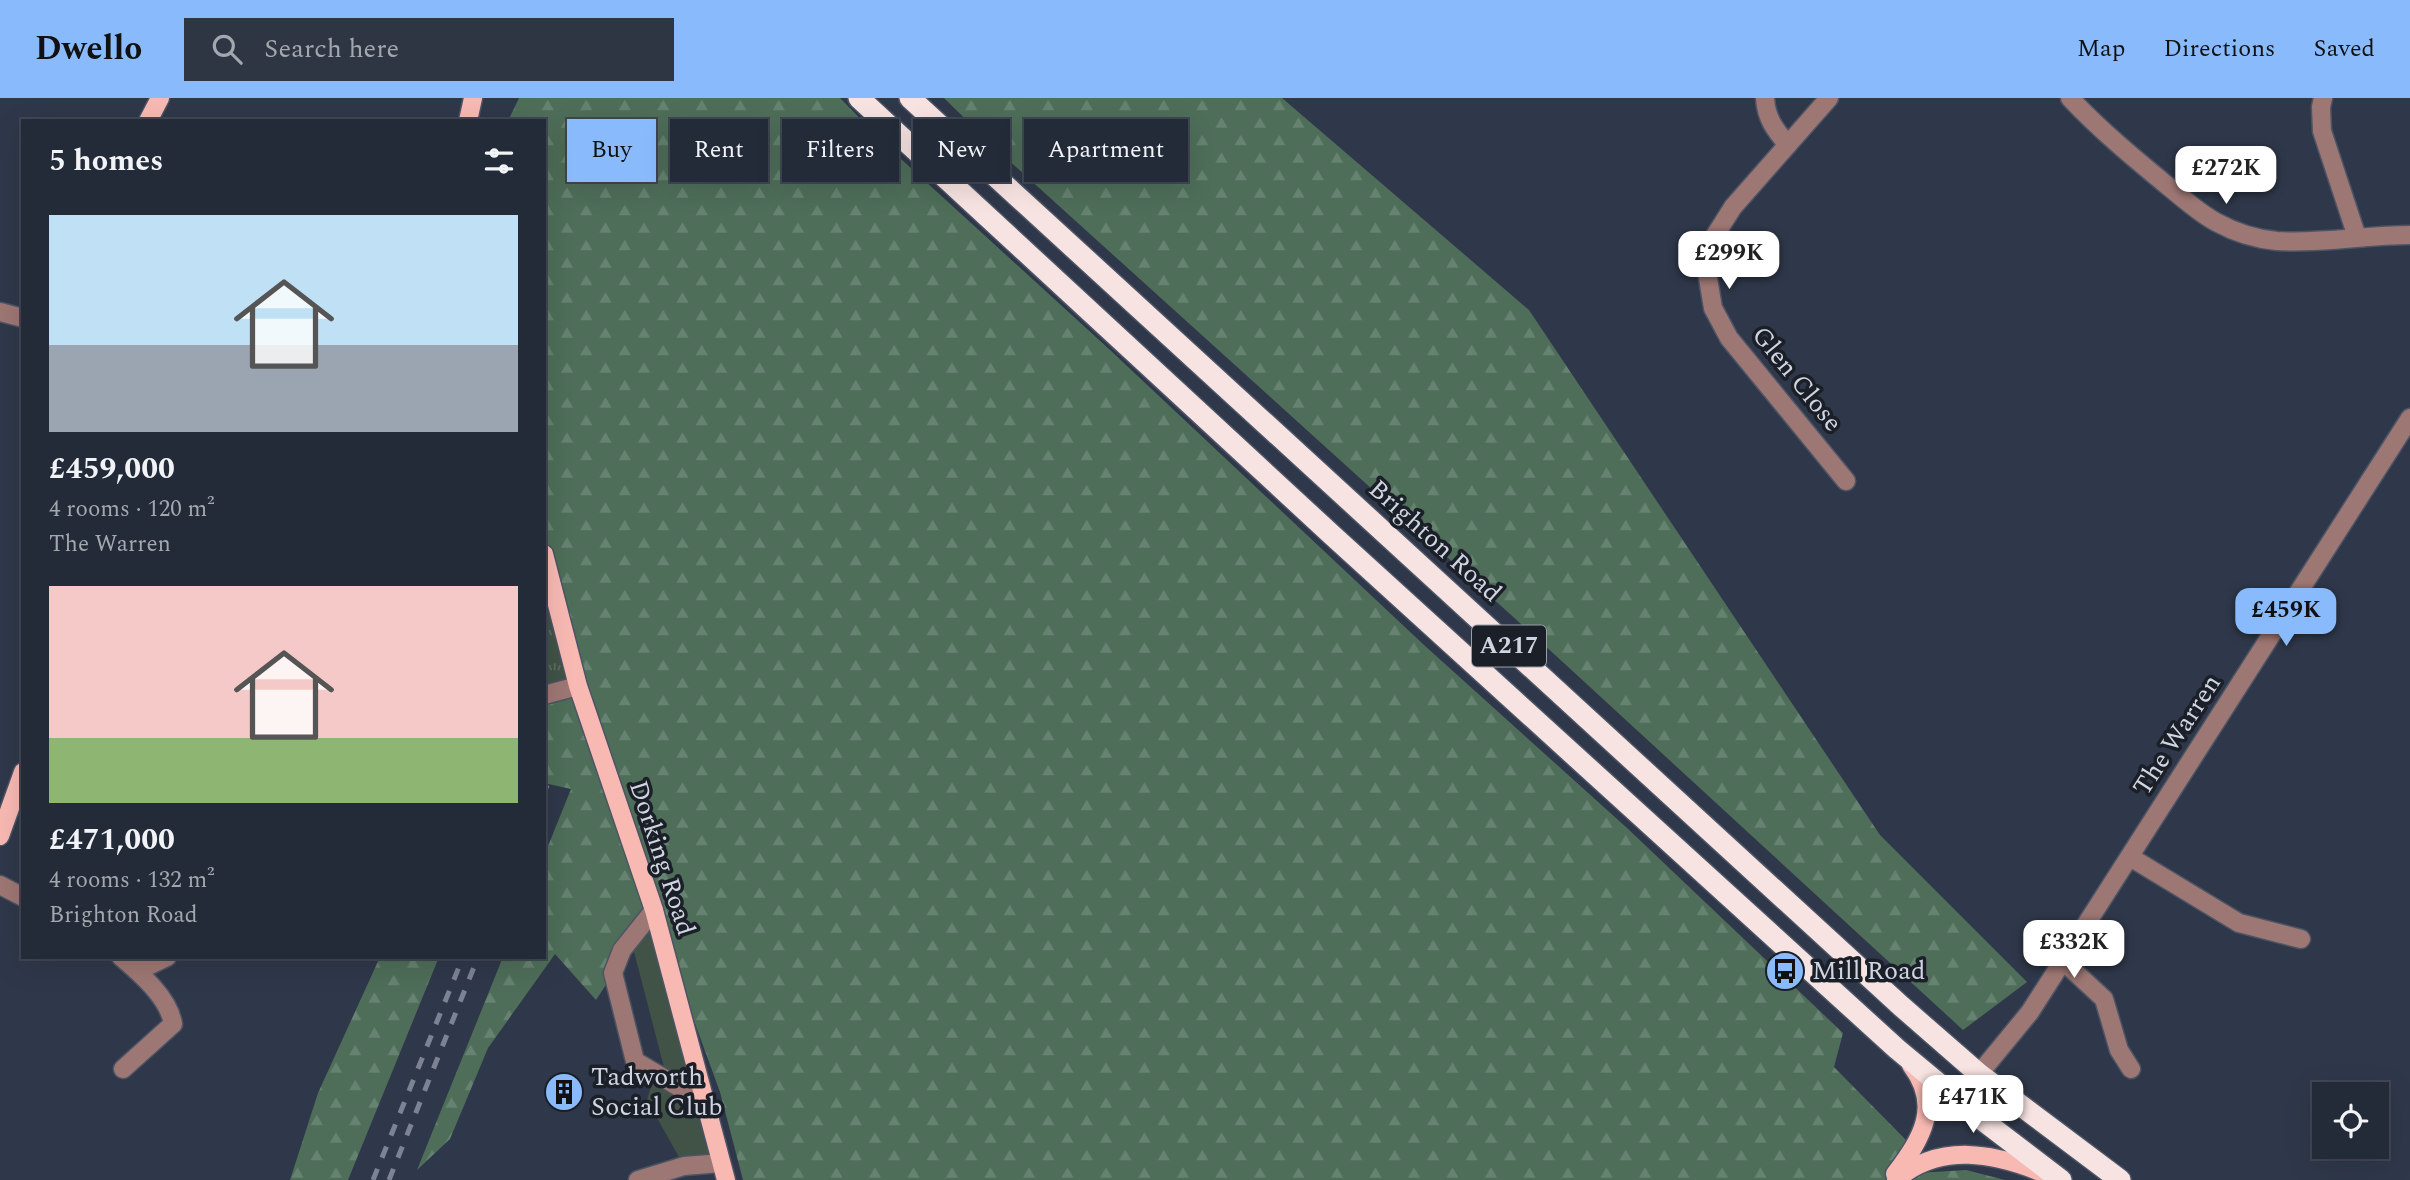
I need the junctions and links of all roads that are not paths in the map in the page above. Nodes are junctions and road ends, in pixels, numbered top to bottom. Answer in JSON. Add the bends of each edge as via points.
{"nodes":[{"id":1,"x":160,"y":98,"type":"edge"},
{"id":2,"x":464,"y":98,"type":"edge"},
{"id":3,"x":473,"y":98,"type":"edge"},
{"id":4,"x":859,"y":98,"type":"edge"},
{"id":5,"x":910,"y":98,"type":"edge"},
{"id":6,"x":1765,"y":98,"type":"edge"},
{"id":7,"x":1829,"y":98,"type":"edge"},
{"id":8,"x":2070,"y":98,"type":"edge"},
{"id":9,"x":2323,"y":98,"type":"edge"},
{"id":10,"x":152,"y":119,"type":"edge"},
{"id":11,"x":465,"y":119,"type":"edge"},
{"id":12,"x":466,"y":119,"type":"edge"},
{"id":13,"x":1788,"y":145,"type":"junction"},
{"id":14,"x":2410,"y":235,"type":"edge"},
{"id":15,"x":2357,"y":237,"type":"junction"},
{"id":16,"x":0,"y":312,"type":"edge"},
{"id":17,"x":21,"y":317,"type":"edge"},
{"id":18,"x":2410,"y":418,"type":"edge"},
{"id":19,"x":1846,"y":481,"type":"dead end"},
{"id":20,"x":546,"y":562,"type":"edge"},
{"id":21,"x":578,"y":686,"type":"junction"},
{"id":22,"x":546,"y":694,"type":"edge"},
{"id":23,"x":21,"y":778,"type":"edge"},
{"id":24,"x":0,"y":836,"type":"edge"},
{"id":25,"x":2130,"y":857,"type":"junction"},
{"id":26,"x":0,"y":885,"type":"edge"},
{"id":27,"x":21,"y":896,"type":"edge"},
{"id":28,"x":654,"y":911,"type":"junction"},
{"id":29,"x":2301,"y":939,"type":"dead end"},
{"id":30,"x":123,"y":959,"type":"edge"},
{"id":31,"x":163,"y":959,"type":"edge"},
{"id":32,"x":2063,"y":961,"type":"junction"},
{"id":33,"x":138,"y":971,"type":"junction"},
{"id":34,"x":1904,"y":1055,"type":"junction"},
{"id":35,"x":123,"y":1069,"type":"dead end"},
{"id":36,"x":2132,"y":1069,"type":"dead end"},
{"id":37,"x":1979,"y":1074,"type":"junction"},
{"id":38,"x":704,"y":1102,"type":"junction"},
{"id":39,"x":723,"y":1171,"type":"edge"},
{"id":40,"x":638,"y":1180,"type":"edge"},
{"id":41,"x":1893,"y":1180,"type":"edge"},
{"id":42,"x":2059,"y":1180,"type":"edge"},
{"id":43,"x":2120,"y":1180,"type":"edge"}],
"edges":[{"from":1,"to":10,"type":"main road"},
{"from":2,"to":11,"type":"main road"},
{"from":3,"to":12,"type":"main road"},
{"from":4,"to":34,"type":"highway","number":"A217"},
{"from":5,"to":37,"type":"highway","name":"Brighton Road","number":"A217"},
{"from":6,"to":13,"type":"street","via":[[1775,130]]},
{"from":7,"to":13,"type":"street","name":"Glen Close"},
{"from":8,"to":15,"type":"street","via":[[2137,161],[2215,222],[2275,241]]},
{"from":9,"to":15,"type":"street","via":[[2322,131]]},
{"from":13,"to":19,"type":"street","name":"Glen Close","via":[[1733,207],[1714,237],[1707,272],[1713,308],[1730,338]]},
{"from":14,"to":15,"type":"street"},
{"from":16,"to":17,"type":"street"},
{"from":18,"to":25,"type":"street","name":"The Warren"},
{"from":20,"to":21,"type":"main road","name":"Dorking Road"},
{"from":21,"to":22,"type":"street"},
{"from":21,"to":28,"type":"main road","name":"Dorking Road"},
{"from":23,"to":24,"type":"main road"},
{"from":25,"to":29,"type":"street","via":[[2239,923]]},
{"from":25,"to":32,"type":"street","name":"The Warren"},
{"from":26,"to":27,"type":"street"},
{"from":28,"to":38,"type":"main road","name":"Dorking Road"},
{"from":28,"to":38,"type":"street","via":[[622,950],[612,973],[635,1061]]},
{"from":30,"to":33,"type":"street"},
{"from":31,"to":33,"type":"street"},
{"from":32,"to":36,"type":"street","via":[[2104,999],[2119,1050]]},
{"from":32,"to":37,"type":"street","name":"The Warren","via":[[2031,1012]]},
{"from":33,"to":35,"type":"street","via":[[171,1010],[173,1024]]},
{"from":34,"to":41,"type":"main road","via":[[1925,1090],[1928,1107],[1918,1142]]},
{"from":34,"to":42,"type":"highway","number":"A217"},
{"from":37,"to":43,"type":"highway","name":"Brighton Road","number":"A217"},
{"from":38,"to":39,"type":"main road","name":"Dorking Road"},
{"from":39,"to":40,"type":"street","via":[[684,1166]]},
{"from":41,"to":42,"type":"main road","via":[[1925,1161],[1950,1154],[1976,1154],[2024,1165]]}]}
